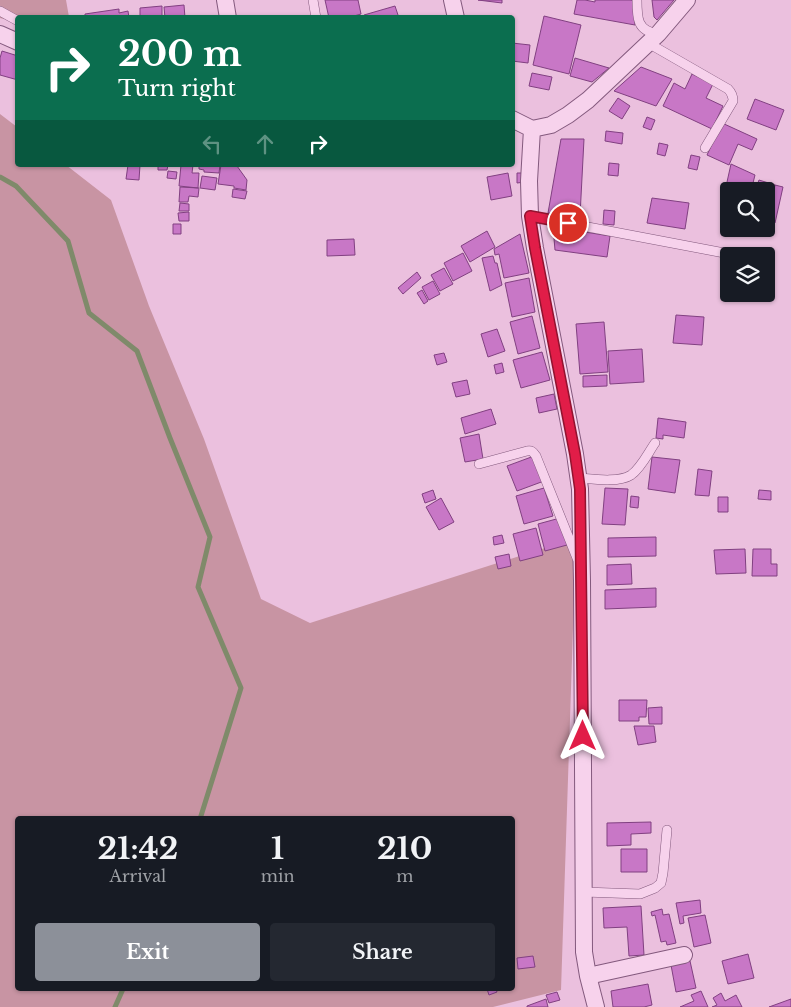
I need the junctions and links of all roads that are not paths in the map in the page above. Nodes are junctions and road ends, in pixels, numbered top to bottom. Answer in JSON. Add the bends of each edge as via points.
{"nodes":[{"id":1,"x":225,"y":0,"type":"edge"},
{"id":2,"x":313,"y":0,"type":"edge"},
{"id":3,"x":452,"y":0,"type":"edge"},
{"id":4,"x":636,"y":0,"type":"edge"},
{"id":5,"x":687,"y":0,"type":"edge"},
{"id":6,"x":0,"y":10,"type":"edge"},
{"id":7,"x":228,"y":15,"type":"edge"},
{"id":8,"x":316,"y":15,"type":"edge"},
{"id":9,"x":455,"y":15,"type":"edge"},
{"id":10,"x":15,"y":19,"type":"edge"},
{"id":11,"x":0,"y":34,"type":"edge"},
{"id":12,"x":653,"y":39,"type":"junction"},
{"id":13,"x":15,"y":41,"type":"edge"},
{"id":14,"x":515,"y":120,"type":"edge"},
{"id":15,"x":532,"y":129,"type":"junction"},
{"id":16,"x":706,"y":148,"type":"dead end"},
{"id":17,"x":530,"y":216,"type":"junction"},
{"id":18,"x":720,"y":252,"type":"edge"},
{"id":19,"x":655,"y":443,"type":"dead end"},
{"id":20,"x":479,"y":464,"type":"dead end"},
{"id":21,"x":579,"y":478,"type":"junction"},
{"id":22,"x":581,"y":567,"type":"junction"},
{"id":23,"x":667,"y":830,"type":"dead end"},
{"id":24,"x":584,"y":892,"type":"junction"},
{"id":25,"x":684,"y":955,"type":"dead end"},
{"id":26,"x":588,"y":976,"type":"junction"},
{"id":27,"x":596,"y":1007,"type":"edge"}],
"edges":[{"from":1,"to":7,"type":"street"},
{"from":2,"to":8,"type":"lane"},
{"from":3,"to":9,"type":"street"},
{"from":4,"to":12,"type":"lane","via":[[638,21]]},
{"from":5,"to":12,"type":"street"},
{"from":6,"to":10,"type":"lane"},
{"from":11,"to":13,"type":"street"},
{"from":12,"to":15,"type":"street","via":[[568,115],[551,125]]},
{"from":12,"to":16,"type":"lane","via":[[728,89],[733,96]]},
{"from":14,"to":15,"type":"street"},
{"from":15,"to":17,"type":"street"},
{"from":17,"to":18,"type":"lane"},
{"from":17,"to":21,"type":"street"},
{"from":19,"to":21,"type":"lane","via":[[632,475],[616,480]]},
{"from":20,"to":22,"type":"lane","via":[[530,450],[534,453]]},
{"from":21,"to":22,"type":"street"},
{"from":22,"to":24,"type":"street"},
{"from":23,"to":24,"type":"lane","via":[[663,874],[655,888],[640,894]]},
{"from":24,"to":26,"type":"street","via":[[584,952]]},
{"from":25,"to":26,"type":"street"},
{"from":26,"to":27,"type":"street"}]}
